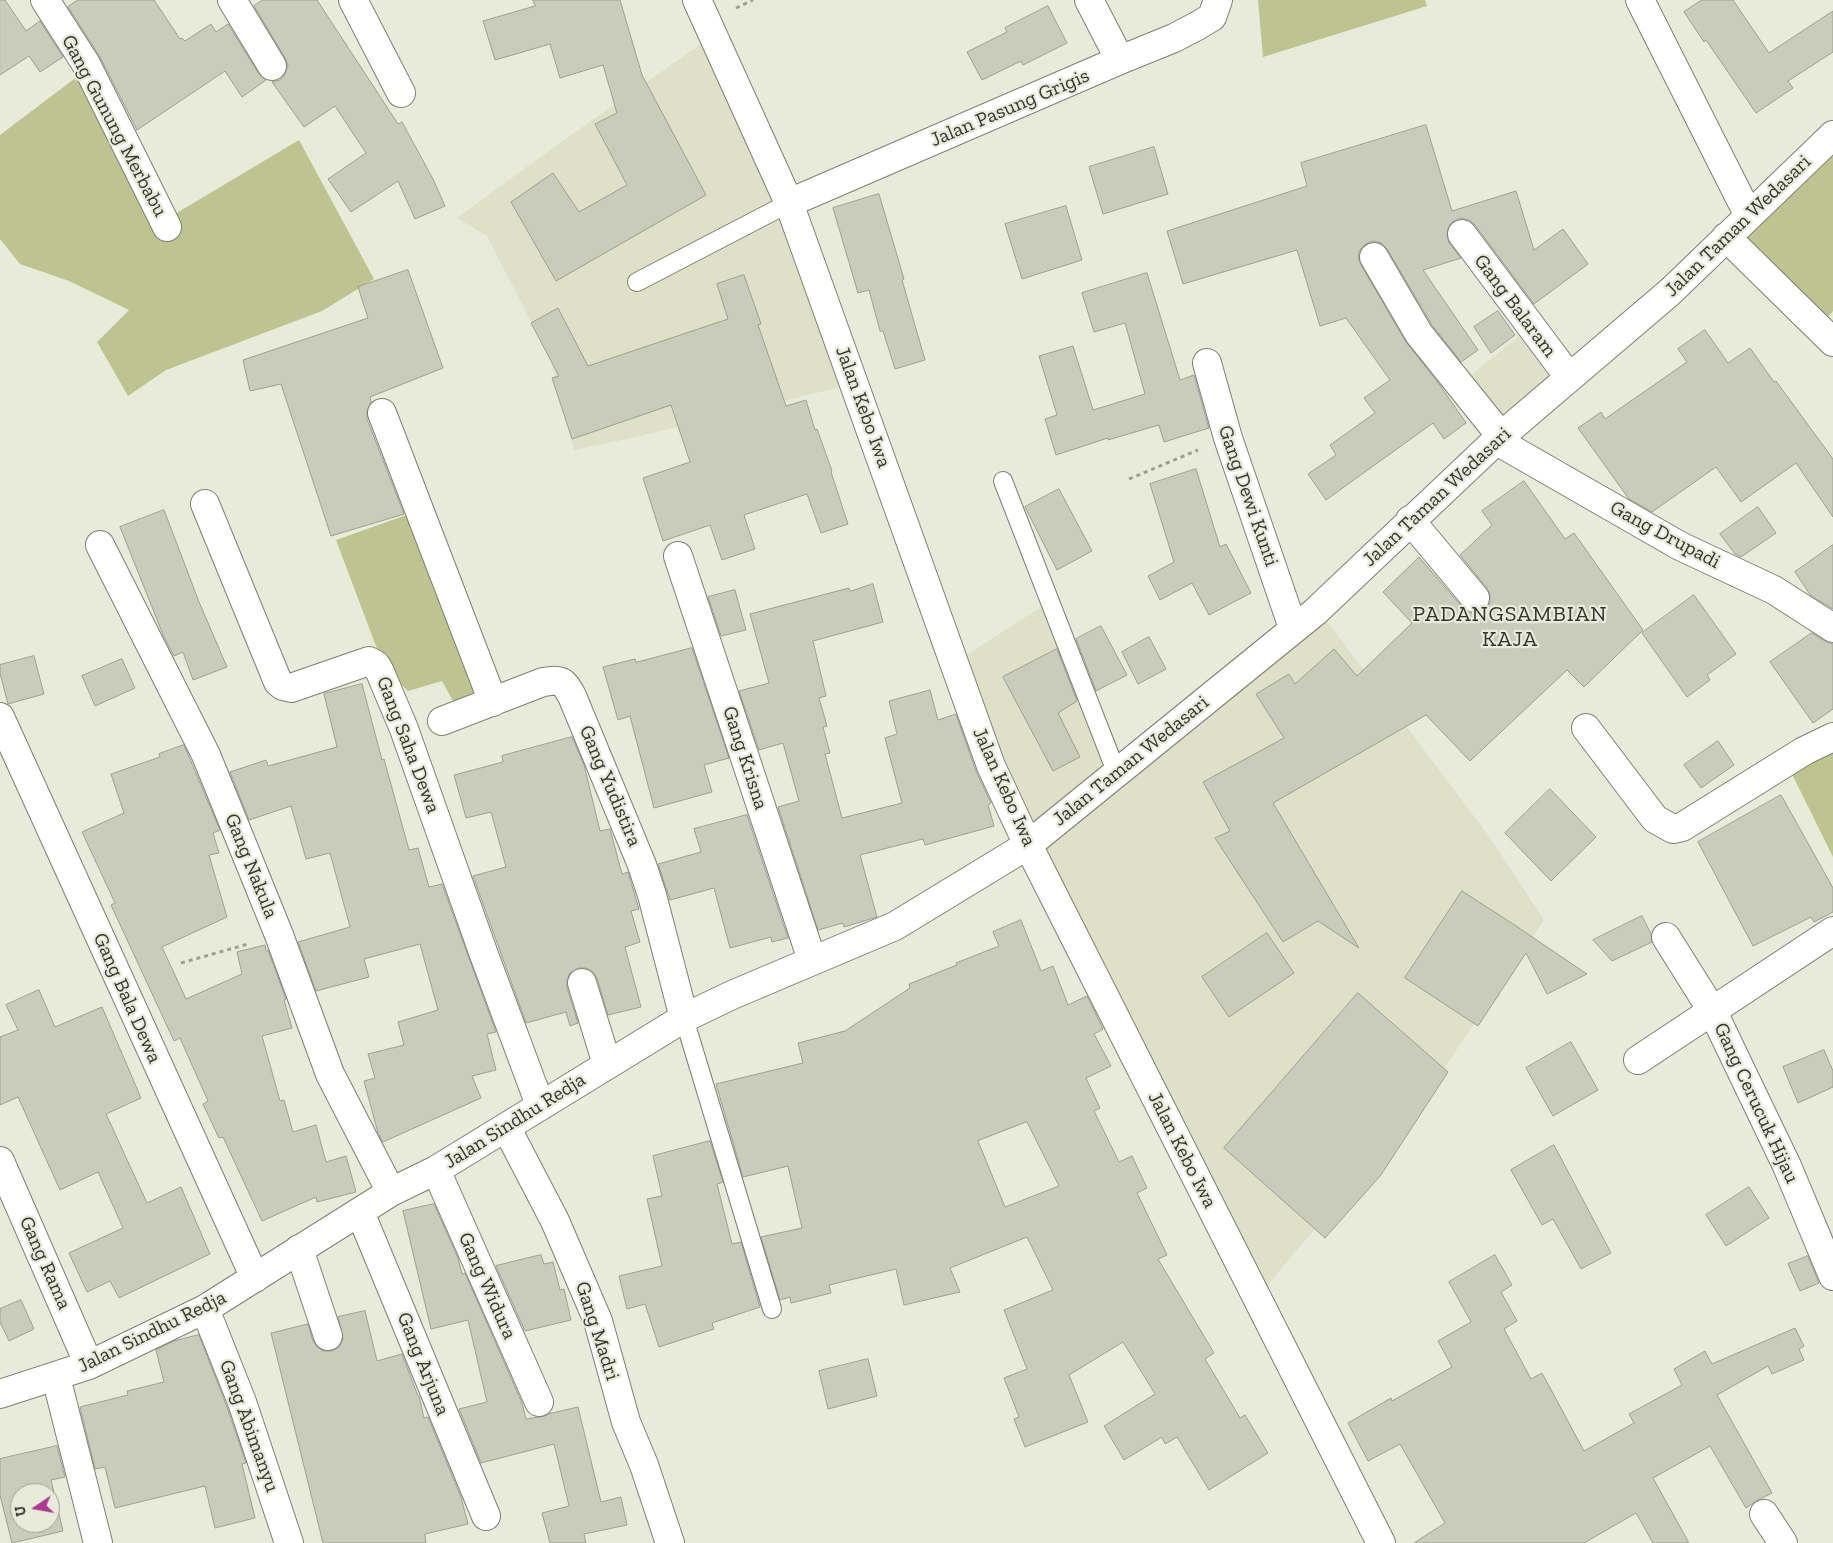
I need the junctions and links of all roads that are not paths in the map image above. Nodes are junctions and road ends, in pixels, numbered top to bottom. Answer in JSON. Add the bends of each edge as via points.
{"nodes":[{"id":1,"x":45,"y":0,"type":"edge"},
{"id":2,"x":232,"y":0,"type":"edge"},
{"id":3,"x":353,"y":0,"type":"edge"},
{"id":4,"x":697,"y":0,"type":"edge"},
{"id":5,"x":1089,"y":0,"type":"edge"},
{"id":6,"x":1218,"y":0,"type":"edge"},
{"id":7,"x":1640,"y":0,"type":"edge"},
{"id":8,"x":1120,"y":60,"type":"junction"},
{"id":9,"x":272,"y":66,"type":"dead end"},
{"id":10,"x":401,"y":93,"type":"dead end"},
{"id":11,"x":1833,"y":134,"type":"edge"},
{"id":12,"x":790,"y":203,"type":"junction"},
{"id":13,"x":1749,"y":216,"type":"junction"},
{"id":14,"x":167,"y":227,"type":"dead end"},
{"id":15,"x":1462,"y":234,"type":"dead end"},
{"id":16,"x":1726,"y":237,"type":"junction"},
{"id":17,"x":1374,"y":257,"type":"dead end"},
{"id":18,"x":637,"y":282,"type":"dead end"},
{"id":19,"x":1833,"y":342,"type":"edge"},
{"id":20,"x":1207,"y":363,"type":"dead end"},
{"id":21,"x":1569,"y":377,"type":"junction"},
{"id":22,"x":382,"y":413,"type":"dead end"},
{"id":23,"x":1499,"y":438,"type":"junction"},
{"id":24,"x":1003,"y":481,"type":"dead end"},
{"id":25,"x":205,"y":504,"type":"dead end"},
{"id":26,"x":1410,"y":520,"type":"junction"},
{"id":27,"x":100,"y":545,"type":"dead end"},
{"id":28,"x":678,"y":556,"type":"dead end"},
{"id":29,"x":1475,"y":598,"type":"dead end"},
{"id":30,"x":1293,"y":628,"type":"junction"},
{"id":31,"x":1833,"y":628,"type":"edge"},
{"id":32,"x":493,"y":702,"type":"junction"},
{"id":33,"x":0,"y":717,"type":"edge"},
{"id":34,"x":442,"y":721,"type":"dead end"},
{"id":35,"x":1586,"y":728,"type":"dead end"},
{"id":36,"x":1833,"y":737,"type":"edge"},
{"id":37,"x":1117,"y":774,"type":"junction"},
{"id":38,"x":1028,"y":844,"type":"junction"},
{"id":39,"x":1833,"y":931,"type":"edge"},
{"id":40,"x":1666,"y":937,"type":"dead end"},
{"id":41,"x":812,"y":960,"type":"junction"},
{"id":42,"x":582,"y":983,"type":"dead end"},
{"id":43,"x":1713,"y":1012,"type":"junction"},
{"id":44,"x":684,"y":1018,"type":"junction"},
{"id":45,"x":1638,"y":1060,"type":"dead end"},
{"id":46,"x":607,"y":1064,"type":"junction"},
{"id":47,"x":540,"y":1105,"type":"junction"},
{"id":48,"x":506,"y":1127,"type":"junction"},
{"id":49,"x":0,"y":1161,"type":"edge"},
{"id":50,"x":436,"y":1170,"type":"junction"},
{"id":51,"x":391,"y":1192,"type":"junction"},
{"id":52,"x":360,"y":1212,"type":"junction"},
{"id":53,"x":299,"y":1249,"type":"junction"},
{"id":54,"x":1833,"y":1276,"type":"edge"},
{"id":55,"x":254,"y":1278,"type":"junction"},
{"id":56,"x":772,"y":1309,"type":"dead end"},
{"id":57,"x":205,"y":1310,"type":"junction"},
{"id":58,"x":328,"y":1336,"type":"dead end"},
{"id":59,"x":89,"y":1365,"type":"junction"},
{"id":60,"x":56,"y":1376,"type":"junction"},
{"id":61,"x":0,"y":1394,"type":"edge"},
{"id":62,"x":539,"y":1402,"type":"dead end"},
{"id":63,"x":1764,"y":1514,"type":"dead end"},
{"id":64,"x":486,"y":1516,"type":"dead end"},
{"id":65,"x":98,"y":1543,"type":"edge"},
{"id":66,"x":289,"y":1543,"type":"edge"},
{"id":67,"x":670,"y":1543,"type":"edge"},
{"id":68,"x":1381,"y":1543,"type":"edge"},
{"id":69,"x":1783,"y":1543,"type":"edge"}],
"edges":[{"from":1,"to":14,"type":"street","name":"Gang Gunung Merbabu","via":[[86,64]]},
{"from":2,"to":9,"type":"street"},
{"from":3,"to":10,"type":"street"},
{"from":4,"to":12,"type":"street","name":"Jalan Kebo Iwa"},
{"from":5,"to":8,"type":"street"},
{"from":6,"to":8,"type":"street","name":"Jalan Pasung Grigis","via":[[1212,17],[1174,38]]},
{"from":7,"to":13,"type":"street"},
{"from":8,"to":12,"type":"street","name":"Jalan Pasung Grigis"},
{"from":11,"to":13,"type":"street","name":"Jalan Taman Wedasari"},
{"from":12,"to":18,"type":"lane"},
{"from":12,"to":38,"type":"street","name":"Jalan Kebo Iwa","via":[[991,766]]},
{"from":13,"to":16,"type":"street","name":"Jalan Taman Wedasari"},
{"from":15,"to":21,"type":"street","name":"Gang Balaram"},
{"from":16,"to":19,"type":"street"},
{"from":16,"to":21,"type":"street","name":"Jalan Taman Wedasari","via":[[1670,292]]},
{"from":17,"to":23,"type":"street","via":[[1419,334]]},
{"from":20,"to":30,"type":"street","name":"Gang Dewi Kunti","via":[[1228,438]]},
{"from":21,"to":23,"type":"street","name":"Jalan Taman Wedasari"},
{"from":22,"to":32,"type":"street"},
{"from":23,"to":26,"type":"street","name":"Jalan Taman Wedasari"},
{"from":23,"to":31,"type":"street","name":"Gang Drupadi","via":[[1680,546],[1774,590]]},
{"from":24,"to":37,"type":"lane"},
{"from":25,"to":47,"type":"street","name":"Gang Saha Dewa","via":[[278,682],[291,688],[370,661],[376,664],[404,729]]},
{"from":26,"to":29,"type":"street"},
{"from":26,"to":30,"type":"street","name":"Jalan Taman Wedasari","via":[[1315,612]]},
{"from":27,"to":51,"type":"street","name":"Gang Nakula","via":[[206,755],[280,935],[330,1074]]},
{"from":28,"to":41,"type":"street","name":"Gang Krisna"},
{"from":30,"to":37,"type":"street","name":"Jalan Taman Wedasari"},
{"from":32,"to":34,"type":"street","name":"Gang Yudistira"},
{"from":32,"to":44,"type":"street","name":"Gang Yudistira","via":[[543,682],[557,680],[565,683],[642,865]]},
{"from":33,"to":55,"type":"street","name":"Gang Bala Dewa"},
{"from":35,"to":36,"type":"street","via":[[1655,819],[1673,829],[1682,827]]},
{"from":37,"to":38,"type":"street","name":"Jalan Taman Wedasari"},
{"from":38,"to":41,"type":"street","name":"Jalan Sindhu Redja","via":[[895,926]]},
{"from":38,"to":68,"type":"street","name":"Jalan Kebo Iwa"},
{"from":39,"to":43,"type":"street"},
{"from":40,"to":43,"type":"street","name":"Gang Cerucuk Hijau"},
{"from":41,"to":44,"type":"street","name":"Jalan Sindhu Redja"},
{"from":42,"to":46,"type":"street"},
{"from":43,"to":45,"type":"street"},
{"from":43,"to":54,"type":"street","name":"Gang Cerucuk Hijau","via":[[1787,1166]]},
{"from":44,"to":46,"type":"street","name":"Jalan Sindhu Redja"},
{"from":44,"to":56,"type":"lane"},
{"from":46,"to":47,"type":"street","name":"Jalan Sindhu Redja"},
{"from":47,"to":48,"type":"street","name":"Jalan Sindhu Redja"},
{"from":48,"to":50,"type":"street","name":"Jalan Sindhu Redja"},
{"from":48,"to":67,"type":"street","name":"Gang Madri","via":[[555,1221],[598,1321],[626,1422]]},
{"from":49,"to":59,"type":"street","name":"Gang Rama"},
{"from":50,"to":51,"type":"street","name":"Jalan Sindhu Redja"},
{"from":50,"to":62,"type":"street","name":"Gang Widura"},
{"from":51,"to":52,"type":"street","name":"Jalan Sindhu Redja"},
{"from":52,"to":53,"type":"street","name":"Jalan Sindhu Redja"},
{"from":52,"to":64,"type":"street","name":"Gang Arjuna"},
{"from":53,"to":55,"type":"street","name":"Jalan Sindhu Redja"},
{"from":53,"to":58,"type":"street"},
{"from":55,"to":57,"type":"street","name":"Jalan Sindhu Redja"},
{"from":57,"to":59,"type":"street","name":"Jalan Sindhu Redja"},
{"from":57,"to":66,"type":"street","name":"Gang Abimanyu","via":[[242,1402]]},
{"from":59,"to":60,"type":"street","name":"Jalan Sindhu Redja"},
{"from":60,"to":61,"type":"street","name":"Jalan Sindhu Redja"},
{"from":60,"to":65,"type":"street"},
{"from":63,"to":69,"type":"street"}]}
